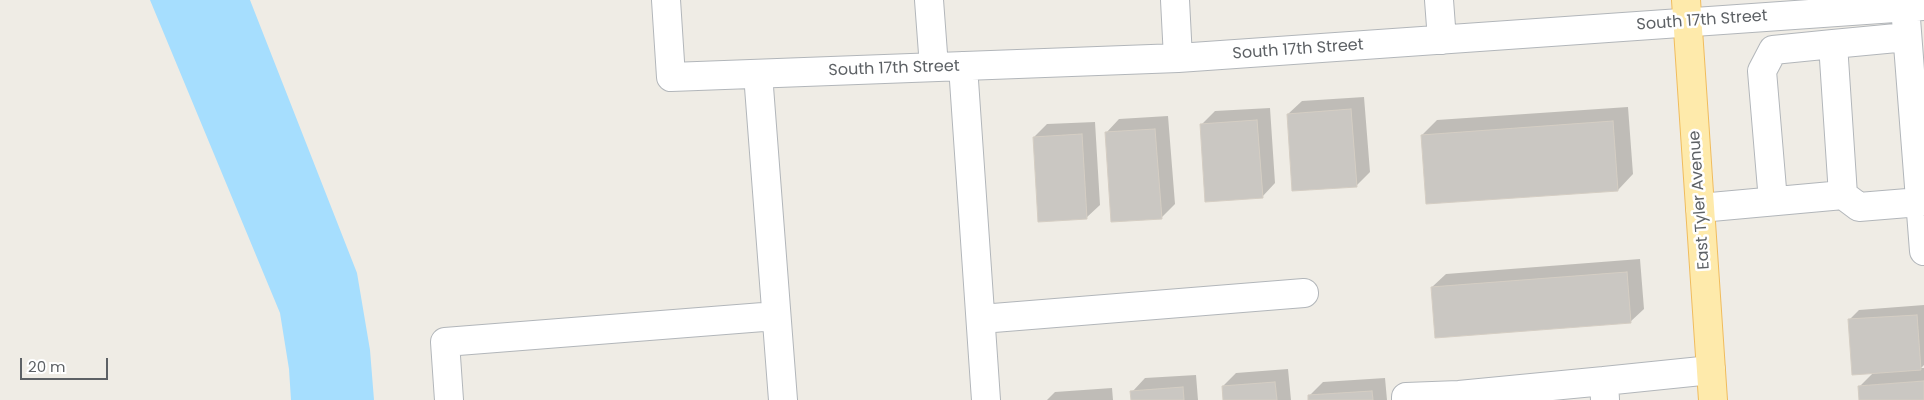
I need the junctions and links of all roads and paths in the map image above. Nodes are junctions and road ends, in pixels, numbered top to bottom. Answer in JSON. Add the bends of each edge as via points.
{"nodes":[{"id":1,"x":666,"y":0,"type":"edge"},
{"id":2,"x":929,"y":0,"type":"edge"},
{"id":3,"x":1175,"y":0,"type":"edge"},
{"id":4,"x":1439,"y":0,"type":"edge"},
{"id":5,"x":1914,"y":6,"type":"edge"},
{"id":6,"x":1795,"y":7,"type":"edge"},
{"id":7,"x":1687,"y":11,"type":"edge"},
{"id":8,"x":1907,"y":37,"type":"junction"},
{"id":9,"x":1442,"y":40,"type":"junction"},
{"id":10,"x":1833,"y":44,"type":"junction"},
{"id":11,"x":1178,"y":58,"type":"junction"},
{"id":12,"x":962,"y":66,"type":"junction"},
{"id":13,"x":934,"y":67,"type":"junction"},
{"id":14,"x":758,"y":74,"type":"junction"},
{"id":15,"x":1843,"y":194,"type":"junction"},
{"id":16,"x":1772,"y":201,"type":"junction"},
{"id":17,"x":1920,"y":202,"type":"junction"},
{"id":18,"x":1700,"y":208,"type":"junction"},
{"id":19,"x":1924,"y":251,"type":"edge"},
{"id":20,"x":1304,"y":293,"type":"dead end"},
{"id":21,"x":776,"y":316,"type":"junction"},
{"id":22,"x":981,"y":319,"type":"junction"},
{"id":23,"x":1711,"y":370,"type":"junction"},
{"id":24,"x":1605,"y":390,"type":"edge"},
{"id":25,"x":449,"y":400,"type":"edge"},
{"id":26,"x":782,"y":400,"type":"edge"},
{"id":27,"x":986,"y":400,"type":"edge"},
{"id":28,"x":1406,"y":400,"type":"edge"},
{"id":29,"x":1713,"y":400,"type":"edge"}],
"edges":[{"from":1,"to":14,"type":"street","name":"South 17th Street","via":[[671,77]]},
{"from":2,"to":13,"type":"street"},
{"from":3,"to":11,"type":"street"},
{"from":4,"to":9,"type":"street"},
{"from":5,"to":6,"type":"street","name":"South 17th Street"},
{"from":5,"to":8,"type":"street"},
{"from":6,"to":7,"type":"street","name":"South 17th Street"},
{"from":7,"to":9,"type":"street","name":"South 17th Street"},
{"from":7,"to":18,"type":"main road","name":"East Tyler Avenue"},
{"from":8,"to":10,"type":"street"},
{"from":8,"to":17,"type":"street"},
{"from":9,"to":11,"type":"street","name":"South 17th Street"},
{"from":10,"to":15,"type":"street"},
{"from":10,"to":16,"type":"street","via":[[1773,50],[1762,70]]},
{"from":11,"to":12,"type":"street","name":"South 17th Street"},
{"from":12,"to":13,"type":"street","name":"South 17th Street"},
{"from":12,"to":22,"type":"street"},
{"from":13,"to":14,"type":"street","name":"South 17th Street"},
{"from":14,"to":21,"type":"street"},
{"from":15,"to":16,"type":"street"},
{"from":15,"to":17,"type":"street","via":[[1859,208]]},
{"from":16,"to":18,"type":"street"},
{"from":17,"to":19,"type":"street"},
{"from":18,"to":23,"type":"main road","name":"East Tyler Avenue"},
{"from":20,"to":22,"type":"street"},
{"from":21,"to":25,"type":"street","via":[[445,342]]},
{"from":21,"to":26,"type":"street"},
{"from":22,"to":27,"type":"street"},
{"from":23,"to":24,"type":"street"},
{"from":23,"to":29,"type":"main road","name":"East Tyler Avenue"},
{"from":24,"to":28,"type":"street","via":[[1406,397]]}]}
